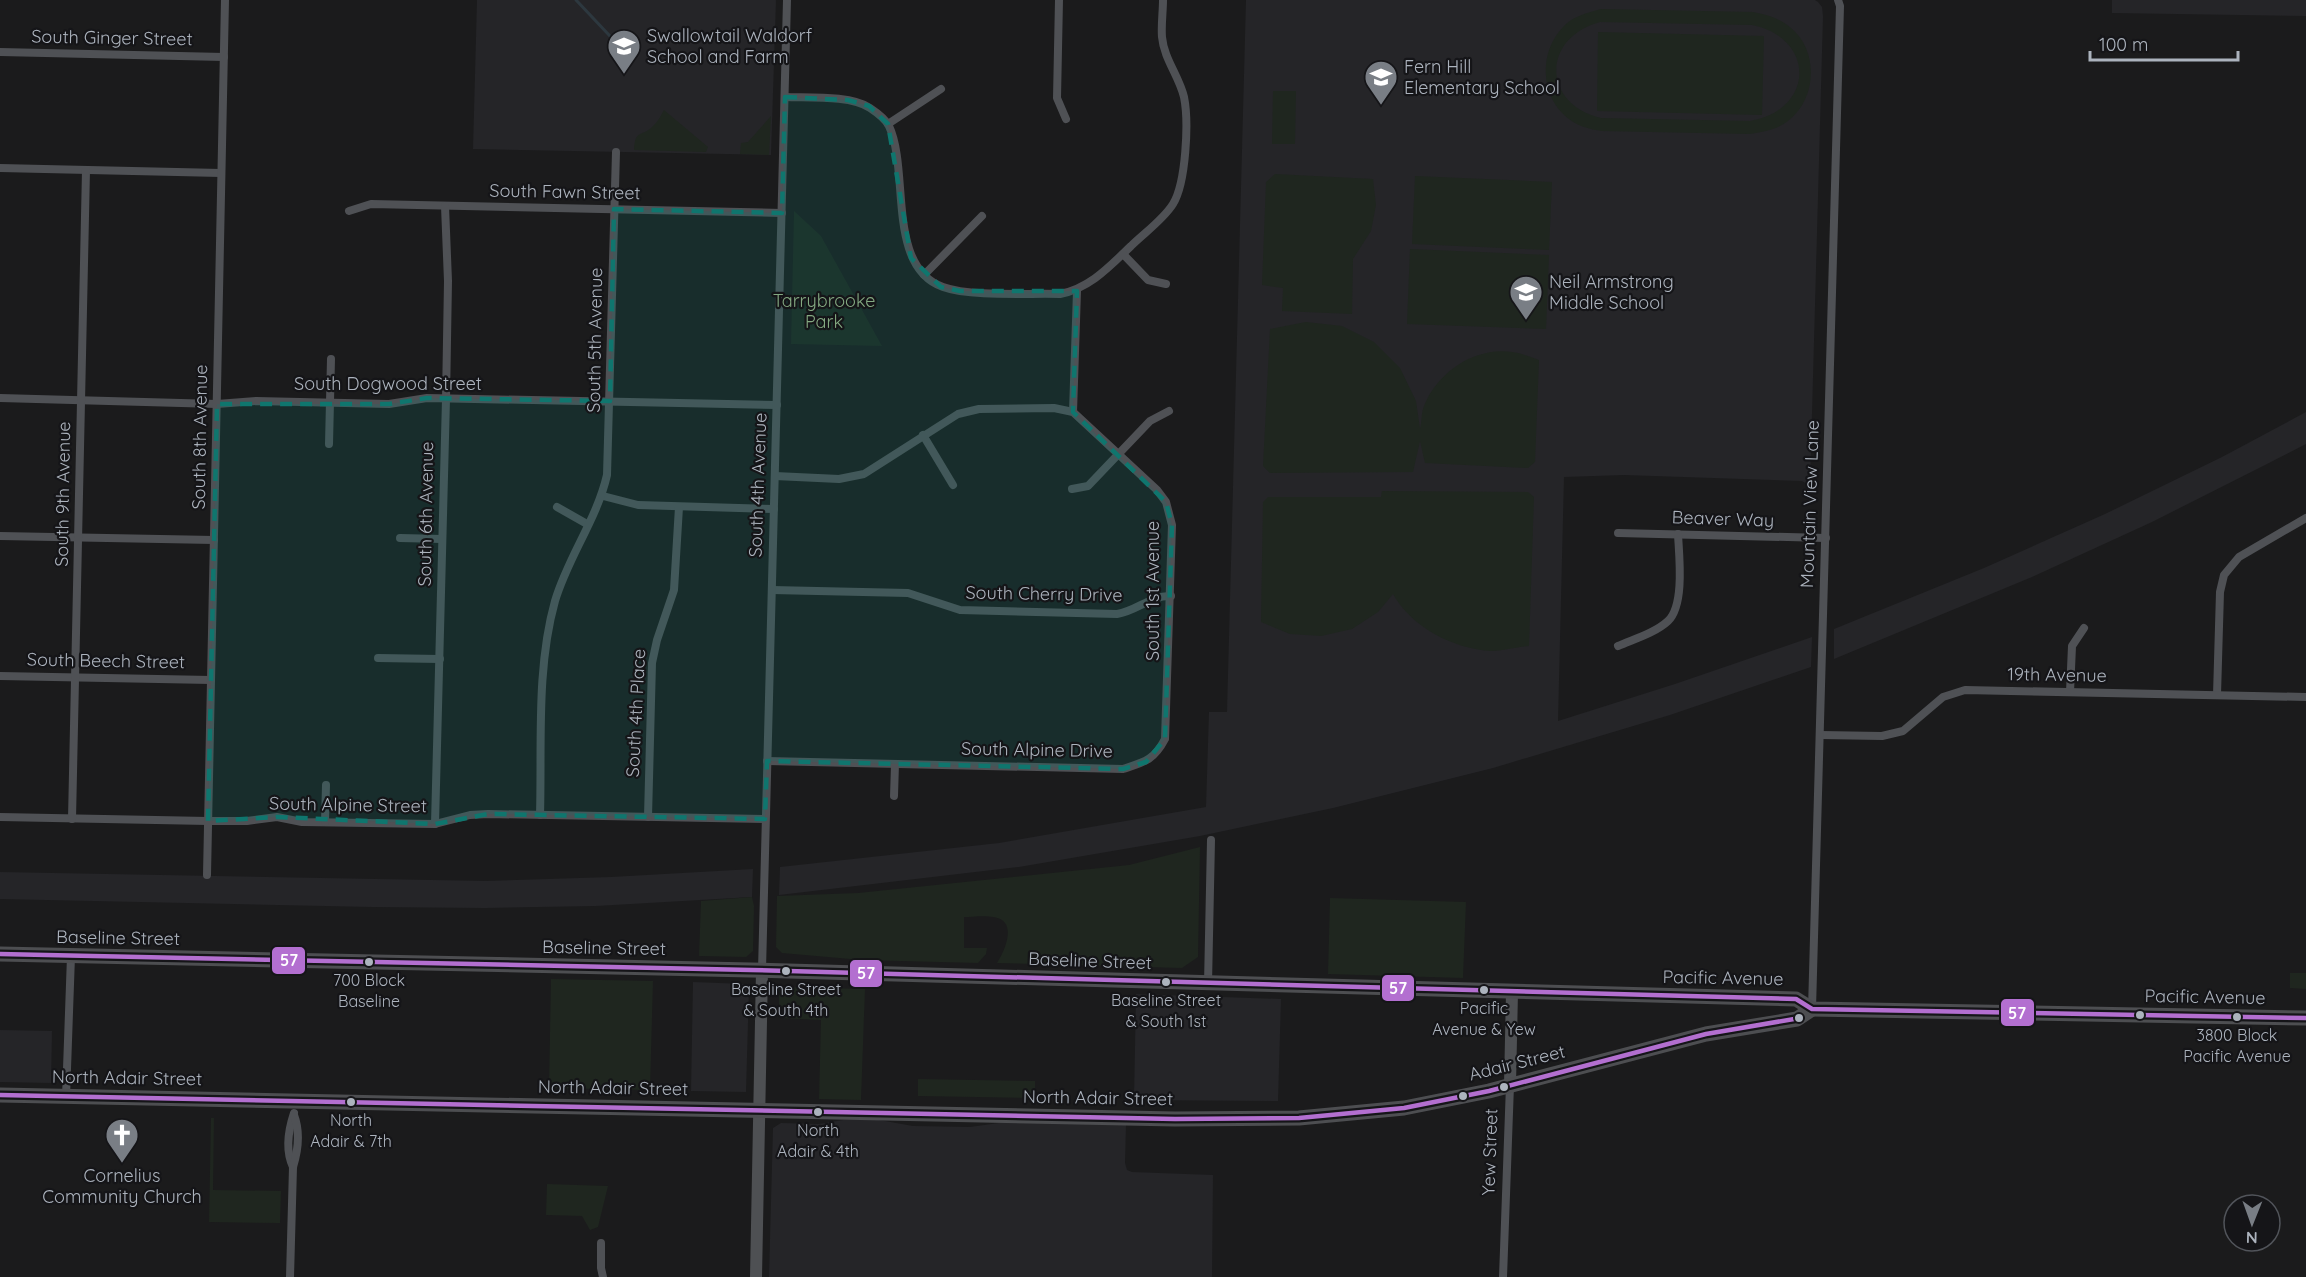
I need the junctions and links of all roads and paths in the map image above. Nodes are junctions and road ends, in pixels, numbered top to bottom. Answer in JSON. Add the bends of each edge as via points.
{"nodes":[{"id":1,"x":225,"y":0,"type":"edge"},
{"id":2,"x":787,"y":0,"type":"edge"},
{"id":3,"x":1059,"y":0,"type":"edge"},
{"id":4,"x":1163,"y":0,"type":"edge"},
{"id":5,"x":1838,"y":0,"type":"edge"},
{"id":6,"x":0,"y":52,"type":"edge"},
{"id":7,"x":224,"y":57,"type":"junction"},
{"id":8,"x":941,"y":89,"type":"dead end"},
{"id":9,"x":785,"y":97,"type":"junction"},
{"id":10,"x":1066,"y":119,"type":"dead end"},
{"id":11,"x":888,"y":124,"type":"junction"},
{"id":12,"x":616,"y":152,"type":"dead end"},
{"id":13,"x":0,"y":168,"type":"edge"},
{"id":14,"x":86,"y":170,"type":"junction"},
{"id":15,"x":221,"y":173,"type":"junction"},
{"id":16,"x":446,"y":206,"type":"junction"},
{"id":17,"x":614,"y":209,"type":"junction"},
{"id":18,"x":349,"y":211,"type":"dead end"},
{"id":19,"x":782,"y":213,"type":"junction"},
{"id":20,"x":982,"y":216,"type":"dead end"},
{"id":21,"x":1123,"y":254,"type":"junction"},
{"id":22,"x":924,"y":275,"type":"junction"},
{"id":23,"x":1166,"y":284,"type":"dead end"},
{"id":24,"x":1077,"y":291,"type":"junction"},
{"id":25,"x":331,"y":359,"type":"dead end"},
{"id":26,"x":0,"y":399,"type":"edge"},
{"id":27,"x":446,"y":399,"type":"junction"},
{"id":28,"x":81,"y":400,"type":"junction"},
{"id":29,"x":610,"y":401,"type":"junction"},
{"id":30,"x":330,"y":402,"type":"junction"},
{"id":31,"x":217,"y":404,"type":"junction"},
{"id":32,"x":777,"y":405,"type":"junction"},
{"id":33,"x":1169,"y":411,"type":"dead end"},
{"id":34,"x":1072,"y":412,"type":"junction"},
{"id":35,"x":923,"y":435,"type":"junction"},
{"id":36,"x":329,"y":444,"type":"dead end"},
{"id":37,"x":1119,"y":454,"type":"junction"},
{"id":38,"x":775,"y":476,"type":"junction"},
{"id":39,"x":953,"y":485,"type":"dead end"},
{"id":40,"x":1072,"y":489,"type":"dead end"},
{"id":41,"x":603,"y":496,"type":"junction"},
{"id":42,"x":557,"y":507,"type":"dead end"},
{"id":43,"x":679,"y":507,"type":"junction"},
{"id":44,"x":774,"y":509,"type":"junction"},
{"id":45,"x":2306,"y":518,"type":"edge"},
{"id":46,"x":588,"y":524,"type":"junction"},
{"id":47,"x":1618,"y":533,"type":"dead end"},
{"id":48,"x":1678,"y":534,"type":"junction"},
{"id":49,"x":0,"y":536,"type":"edge"},
{"id":50,"x":78,"y":537,"type":"junction"},
{"id":51,"x":400,"y":538,"type":"dead end"},
{"id":52,"x":442,"y":538,"type":"junction"},
{"id":53,"x":1826,"y":538,"type":"junction"},
{"id":54,"x":214,"y":540,"type":"junction"},
{"id":55,"x":772,"y":590,"type":"junction"},
{"id":56,"x":1172,"y":596,"type":"junction"},
{"id":57,"x":2084,"y":628,"type":"dead end"},
{"id":58,"x":1618,"y":646,"type":"dead end"},
{"id":59,"x":378,"y":658,"type":"dead end"},
{"id":60,"x":440,"y":659,"type":"junction"},
{"id":61,"x":0,"y":676,"type":"edge"},
{"id":62,"x":75,"y":677,"type":"junction"},
{"id":63,"x":211,"y":680,"type":"junction"},
{"id":64,"x":2070,"y":692,"type":"junction"},
{"id":65,"x":2217,"y":695,"type":"junction"},
{"id":66,"x":2306,"y":697,"type":"edge"},
{"id":67,"x":1821,"y":735,"type":"junction"},
{"id":68,"x":1165,"y":739,"type":"joint"},
{"id":69,"x":767,"y":761,"type":"junction"},
{"id":70,"x":895,"y":764,"type":"junction"},
{"id":71,"x":326,"y":785,"type":"dead end"},
{"id":72,"x":894,"y":795,"type":"dead end"},
{"id":73,"x":540,"y":815,"type":"junction"},
{"id":74,"x":0,"y":816,"type":"edge"},
{"id":75,"x":648,"y":817,"type":"junction"},
{"id":76,"x":72,"y":819,"type":"junction"},
{"id":77,"x":765,"y":819,"type":"junction"},
{"id":78,"x":208,"y":821,"type":"junction"},
{"id":79,"x":325,"y":822,"type":"junction"},
{"id":80,"x":435,"y":824,"type":"junction"},
{"id":81,"x":1211,"y":840,"type":"dead end"},
{"id":82,"x":207,"y":875,"type":"dead end"},
{"id":83,"x":0,"y":954,"type":"edge"},
{"id":84,"x":70,"y":956,"type":"junction"},
{"id":85,"x":762,"y":970,"type":"junction"},
{"id":86,"x":1208,"y":984,"type":"junction"},
{"id":87,"x":1512,"y":992,"type":"junction"},
{"id":88,"x":1812,"y":1009,"type":"junction"},
{"id":89,"x":2306,"y":1018,"type":"edge"},
{"id":90,"x":1510,"y":1085,"type":"junction"},
{"id":91,"x":0,"y":1095,"type":"edge"},
{"id":92,"x":66,"y":1097,"type":"junction"},
{"id":93,"x":294,"y":1108,"type":"junction"},
{"id":94,"x":759,"y":1110,"type":"junction"},
{"id":95,"x":1224,"y":1120,"type":"joint"},
{"id":96,"x":601,"y":1243,"type":"dead end"},
{"id":97,"x":290,"y":1277,"type":"edge"},
{"id":98,"x":603,"y":1277,"type":"edge"},
{"id":99,"x":756,"y":1277,"type":"edge"},
{"id":100,"x":1503,"y":1277,"type":"edge"}],
"edges":[{"from":1,"to":7,"type":"street","name":"South 8th Avenue"},
{"from":2,"to":9,"type":"street","name":"South 4th Avenue"},
{"from":3,"to":10,"type":"street","via":[[1057,98]]},
{"from":4,"to":21,"type":"street","via":[[1162,37],[1183,95],[1183,176],[1171,208]]},
{"from":5,"to":53,"type":"street","name":"Mountain View Lane"},
{"from":6,"to":7,"type":"street","name":"South Ginger Street"},
{"from":7,"to":15,"type":"street","name":"South 8th Avenue"},
{"from":8,"to":11,"type":"street"},
{"from":9,"to":11,"type":"street","via":[[848,100],[868,106]]},
{"from":9,"to":19,"type":"street","name":"South 4th Avenue"},
{"from":11,"to":22,"type":"street","via":[[896,145],[911,258]]},
{"from":12,"to":17,"type":"street","name":"South 5th Avenue"},
{"from":13,"to":14,"type":"street"},
{"from":14,"to":15,"type":"street"},
{"from":14,"to":28,"type":"street","name":"South 9th Avenue"},
{"from":15,"to":31,"type":"street","name":"South 8th Avenue"},
{"from":16,"to":17,"type":"street","name":"South Fawn Street"},
{"from":16,"to":18,"type":"street","name":"South Fawn Street","via":[[371,204]]},
{"from":16,"to":27,"type":"street","name":"South 6th Avenue"},
{"from":17,"to":19,"type":"street","name":"South Fawn Street"},
{"from":17,"to":29,"type":"street","name":"South 5th Avenue"},
{"from":19,"to":32,"type":"street","name":"South 4th Avenue"},
{"from":20,"to":22,"type":"street"},
{"from":21,"to":23,"type":"street","via":[[1148,280]]},
{"from":21,"to":24,"type":"street"},
{"from":22,"to":24,"type":"street","via":[[940,287],[960,291]]},
{"from":24,"to":34,"type":"street"},
{"from":25,"to":30,"type":"street"},
{"from":26,"to":28,"type":"street","name":"South Dogwood Street"},
{"from":27,"to":29,"type":"street","name":"South Dogwood Street"},
{"from":27,"to":30,"type":"street","name":"South Dogwood Street","via":[[411,399],[389,404]]},
{"from":27,"to":52,"type":"street","name":"South 6th Avenue"},
{"from":28,"to":31,"type":"street","name":"South Dogwood Street"},
{"from":28,"to":50,"type":"street","name":"South 9th Avenue"},
{"from":29,"to":32,"type":"street","name":"South Dogwood Street"},
{"from":29,"to":41,"type":"street","name":"South 5th Avenue","via":[[609,461]]},
{"from":30,"to":31,"type":"street","name":"South Dogwood Street","via":[[256,400]]},
{"from":30,"to":36,"type":"street"},
{"from":31,"to":54,"type":"street","name":"South 8th Avenue"},
{"from":32,"to":38,"type":"street","name":"South 4th Avenue"},
{"from":33,"to":37,"type":"street","via":[[1150,421]]},
{"from":34,"to":35,"type":"street","via":[[1054,408],[979,409],[958,414]]},
{"from":34,"to":37,"type":"street","name":"South 1st Avenue"},
{"from":35,"to":38,"type":"street","via":[[864,474],[839,479]]},
{"from":35,"to":39,"type":"street"},
{"from":37,"to":40,"type":"street","via":[[1088,486]]},
{"from":37,"to":56,"type":"street","name":"South 1st Avenue","via":[[1157,490],[1171,514]]},
{"from":38,"to":44,"type":"street","name":"South 4th Avenue"},
{"from":41,"to":43,"type":"street","via":[[638,505]]},
{"from":41,"to":46,"type":"street","name":"South 5th Avenue"},
{"from":42,"to":46,"type":"street"},
{"from":43,"to":44,"type":"street"},
{"from":43,"to":75,"type":"street","name":"South 4th Place","via":[[674,590],[652,663]]},
{"from":44,"to":55,"type":"street","name":"South 4th Avenue"},
{"from":45,"to":65,"type":"street","via":[[2238,557],[2224,575],[2220,592]]},
{"from":46,"to":73,"type":"street","name":"South 5th Avenue","via":[[568,566],[548,628],[543,672]]},
{"from":47,"to":48,"type":"street","name":"Beaver Way"},
{"from":48,"to":53,"type":"street","name":"Beaver Way"},
{"from":48,"to":58,"type":"street","via":[[1680,574],[1676,608],[1669,620]]},
{"from":49,"to":50,"type":"street"},
{"from":50,"to":54,"type":"street"},
{"from":50,"to":62,"type":"street","name":"South 9th Avenue"},
{"from":51,"to":52,"type":"street"},
{"from":52,"to":60,"type":"street","name":"South 6th Avenue"},
{"from":53,"to":67,"type":"street","name":"Mountain View Lane"},
{"from":54,"to":63,"type":"street","name":"South 8th Avenue"},
{"from":55,"to":56,"type":"street","name":"South Cherry Drive","via":[[908,593],[960,610],[1117,614],[1130,612],[1159,596]]},
{"from":55,"to":69,"type":"street","name":"South 4th Avenue"},
{"from":56,"to":68,"type":"street","name":"South 1st Avenue"},
{"from":57,"to":64,"type":"street","via":[[2072,646]]},
{"from":59,"to":60,"type":"street"},
{"from":60,"to":80,"type":"street","name":"South 6th Avenue"},
{"from":61,"to":62,"type":"street","name":"South Beech Street"},
{"from":62,"to":63,"type":"street","name":"South Beech Street"},
{"from":62,"to":76,"type":"street","name":"South 9th Avenue"},
{"from":63,"to":78,"type":"street","name":"South 8th Avenue"},
{"from":64,"to":65,"type":"street","name":"19th Avenue"},
{"from":64,"to":67,"type":"street","name":"19th Avenue","via":[[1965,690],[1942,697],[1904,731],[1882,736]]},
{"from":65,"to":66,"type":"street","name":"19th Avenue"},
{"from":67,"to":88,"type":"street","name":"Mountain View Lane"},
{"from":68,"to":70,"type":"street","name":"South Alpine Drive","via":[[1146,762],[1123,769]]},
{"from":69,"to":70,"type":"street","name":"South Alpine Drive"},
{"from":69,"to":77,"type":"street","name":"South 4th Avenue"},
{"from":70,"to":72,"type":"street"},
{"from":71,"to":79,"type":"street"},
{"from":73,"to":75,"type":"street","name":"South Alpine Street"},
{"from":73,"to":80,"type":"street","name":"South Alpine Street","via":[[470,815]]},
{"from":74,"to":76,"type":"street","name":"South Alpine Street"},
{"from":75,"to":77,"type":"street","name":"South Alpine Street"},
{"from":76,"to":78,"type":"street","name":"South Alpine Street"},
{"from":77,"to":85,"type":"street","name":"South 4th Avenue"},
{"from":78,"to":79,"type":"street","name":"South Alpine Street","via":[[277,817]]},
{"from":78,"to":82,"type":"street","name":"South 8th Avenue"},
{"from":79,"to":80,"type":"street","name":"South Alpine Street"},
{"from":81,"to":86,"type":"street"},
{"from":83,"to":84,"type":"highway","name":"Baseline Street"},
{"from":84,"to":85,"type":"highway","name":"Baseline Street"},
{"from":84,"to":92,"type":"street"},
{"from":85,"to":86,"type":"highway","name":"Baseline Street"},
{"from":85,"to":94,"type":"street"},
{"from":86,"to":87,"type":"highway","name":"Pacific Avenue"},
{"from":87,"to":88,"type":"highway","name":"Pacific Avenue","via":[[1796,999]]},
{"from":87,"to":90,"type":"street","name":"Yew Street"},
{"from":88,"to":89,"type":"highway","name":"Pacific Avenue"},
{"from":88,"to":90,"type":"highway","name":"Adair Street","via":[[1797,1019],[1706,1034]]},
{"from":90,"to":95,"type":"highway","name":"Adair Street","via":[[1459,1098],[1370,1112]]},
{"from":90,"to":100,"type":"street","name":"Yew Street"},
{"from":91,"to":92,"type":"highway","name":"North Adair Street"},
{"from":92,"to":93,"type":"highway","name":"North Adair Street"},
{"from":93,"to":94,"type":"highway","name":"North Adair Street"},
{"from":93,"to":97,"type":"street","via":[[298,1125],[292,1167]]},
{"from":94,"to":95,"type":"highway","name":"North Adair Street"},
{"from":94,"to":99,"type":"street"},
{"from":96,"to":98,"type":"street"}]}
